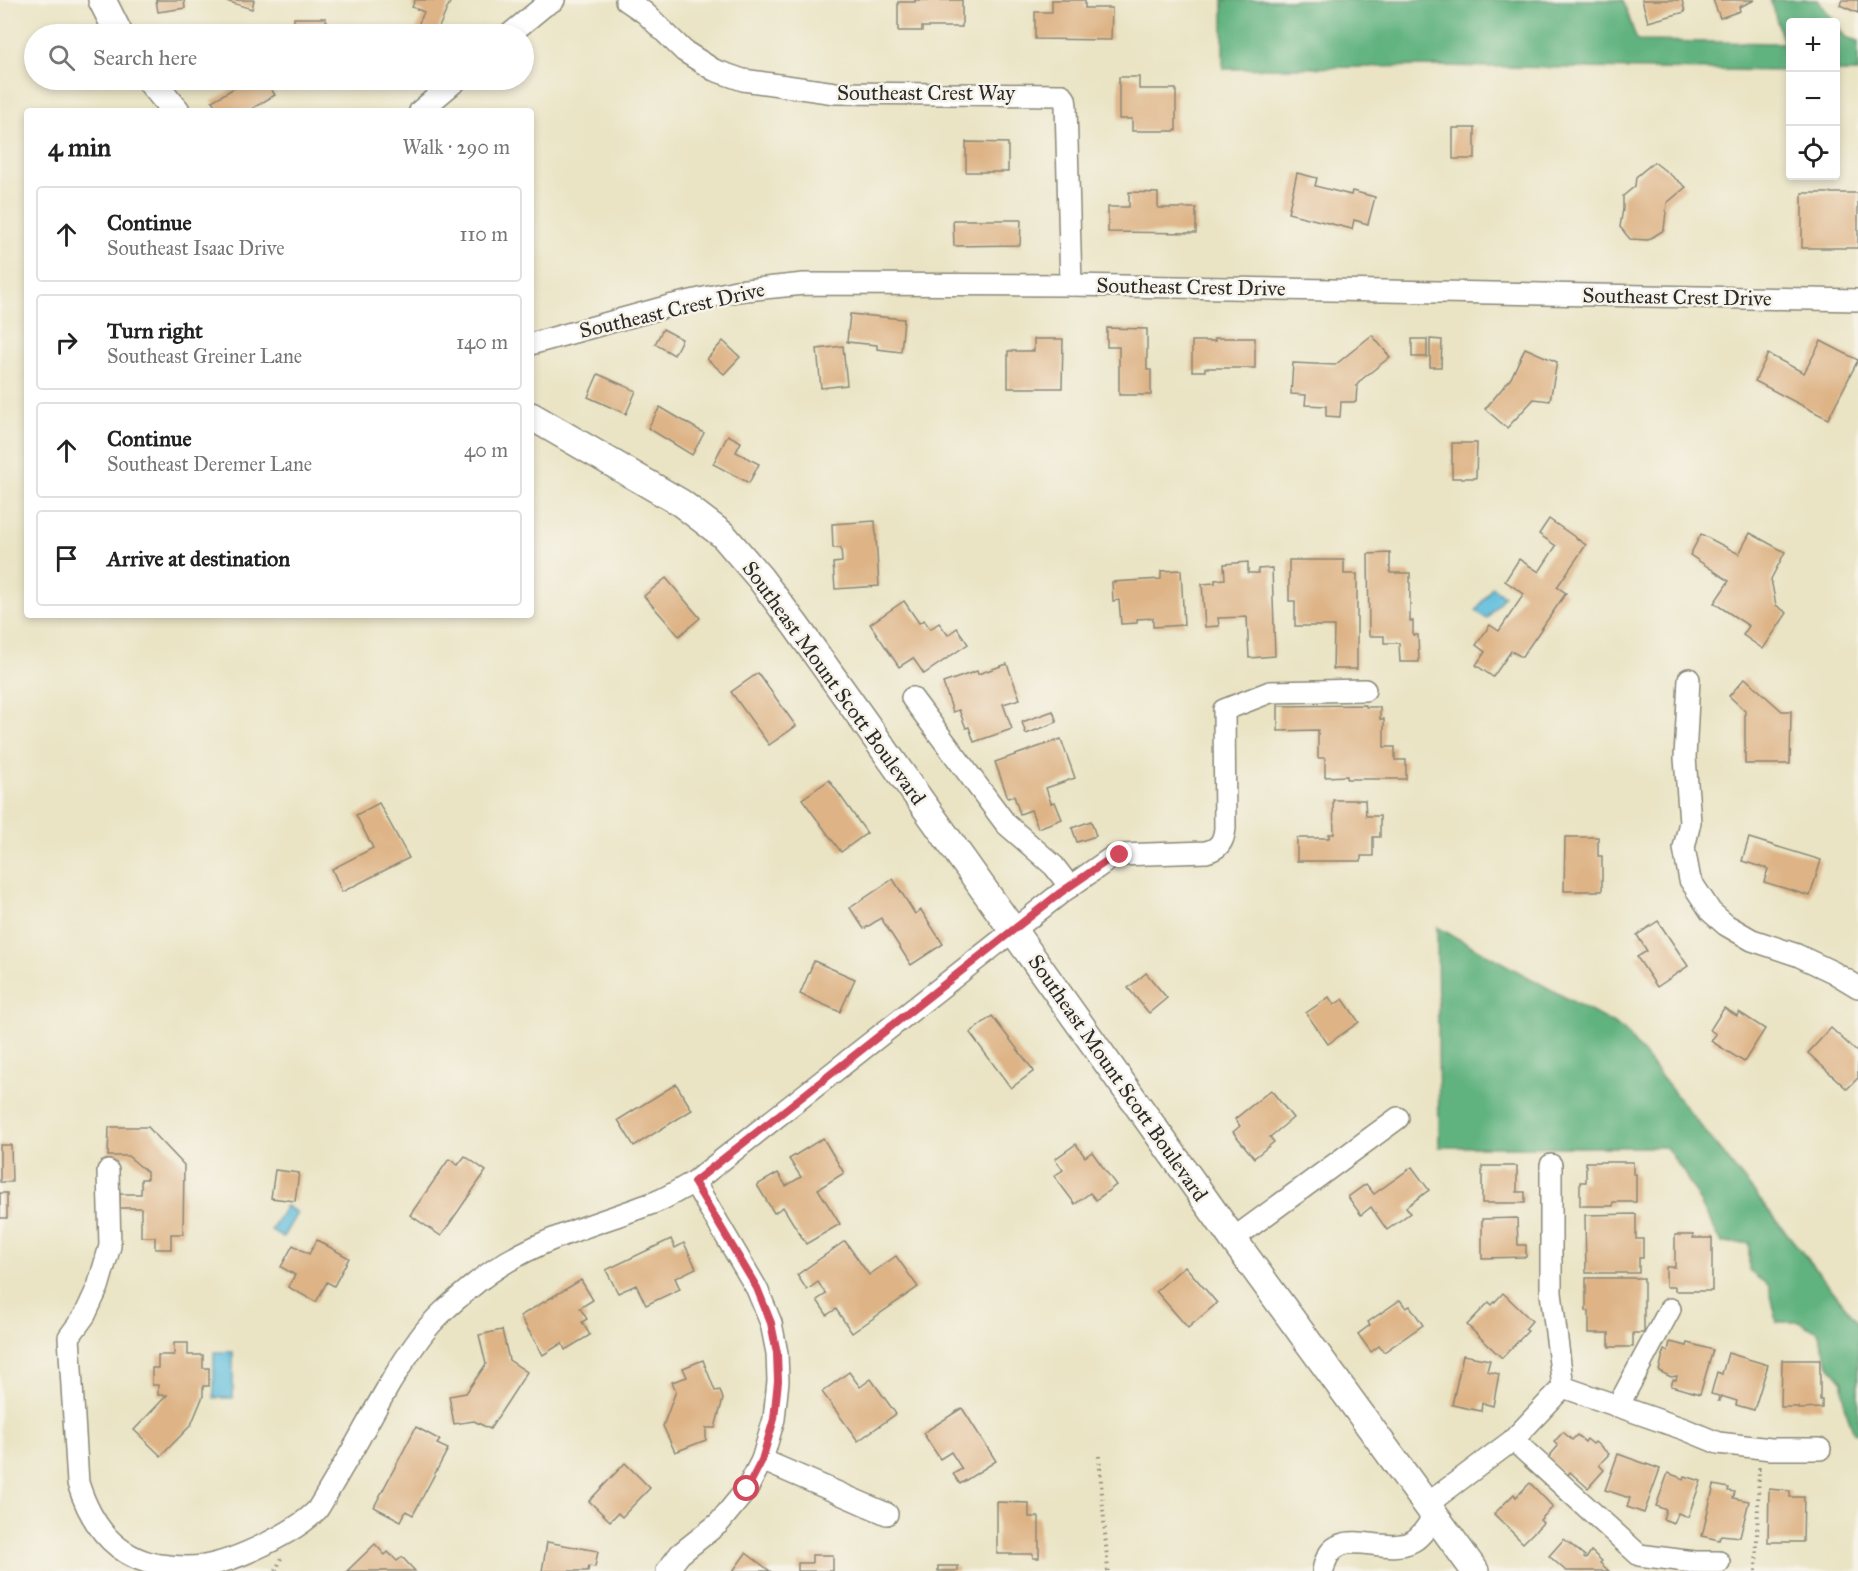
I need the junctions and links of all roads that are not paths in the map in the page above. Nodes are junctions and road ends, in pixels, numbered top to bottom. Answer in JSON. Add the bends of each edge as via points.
{"nodes":[{"id":1,"x":102,"y":0,"type":"edge"},
{"id":2,"x":554,"y":0,"type":"edge"},
{"id":3,"x":626,"y":0,"type":"edge"},
{"id":4,"x":114,"y":24,"type":"edge"},
{"id":5,"x":522,"y":24,"type":"edge"},
{"id":6,"x":158,"y":90,"type":"edge"},
{"id":7,"x":445,"y":90,"type":"edge"},
{"id":8,"x":173,"y":108,"type":"edge"},
{"id":9,"x":424,"y":108,"type":"edge"},
{"id":10,"x":1071,"y":285,"type":"junction"},
{"id":11,"x":1858,"y":300,"type":"edge"},
{"id":12,"x":534,"y":343,"type":"edge"},
{"id":13,"x":534,"y":418,"type":"edge"},
{"id":14,"x":1689,"y":679,"type":"dead end"},
{"id":15,"x":1365,"y":690,"type":"dead end"},
{"id":16,"x":912,"y":698,"type":"dead end"},
{"id":17,"x":1070,"y":887,"type":"junction"},
{"id":18,"x":1013,"y":931,"type":"junction"},
{"id":19,"x":1858,"y":987,"type":"edge"},
{"id":20,"x":1398,"y":1118,"type":"dead end"},
{"id":21,"x":1551,"y":1165,"type":"dead end"},
{"id":22,"x":108,"y":1171,"type":"dead end"},
{"id":23,"x":694,"y":1182,"type":"junction"},
{"id":24,"x":1233,"y":1239,"type":"junction"},
{"id":25,"x":1670,"y":1310,"type":"dead end"},
{"id":26,"x":1563,"y":1387,"type":"junction"},
{"id":27,"x":1618,"y":1406,"type":"junction"},
{"id":28,"x":1513,"y":1440,"type":"junction"},
{"id":29,"x":1820,"y":1449,"type":"dead end"},
{"id":30,"x":762,"y":1460,"type":"junction"},
{"id":31,"x":1430,"y":1511,"type":"junction"},
{"id":32,"x":887,"y":1514,"type":"dead end"},
{"id":33,"x":1719,"y":1562,"type":"dead end"},
{"id":34,"x":667,"y":1571,"type":"edge"},
{"id":35,"x":1323,"y":1571,"type":"edge"},
{"id":36,"x":1475,"y":1571,"type":"edge"}],
"edges":[{"from":1,"to":4,"type":"main road"},
{"from":2,"to":5,"type":"street"},
{"from":3,"to":10,"type":"street","name":"Southeast Crest Way","via":[[684,51],[714,70],[743,81],[835,93],[1062,95],[1066,106]]},
{"from":6,"to":8,"type":"main road"},
{"from":7,"to":9,"type":"street"},
{"from":10,"to":11,"type":"street","name":"Southeast Crest Drive"},
{"from":10,"to":12,"type":"street","name":"Southeast Crest Drive","via":[[776,286],[669,306]]},
{"from":13,"to":18,"type":"main road","name":"Southeast Mount Scott Boulevard","via":[[681,503],[739,553],[792,620]]},
{"from":14,"to":19,"type":"street","via":[[1685,758],[1690,822],[1684,848],[1690,880],[1711,912],[1726,925]]},
{"from":15,"to":17,"type":"street","via":[[1270,692],[1224,710],[1225,837],[1221,844],[1206,852],[1120,855]]},
{"from":16,"to":17,"type":"street","via":[[1006,824],[1054,866]]},
{"from":17,"to":18,"type":"street"},
{"from":18,"to":23,"type":"street"},
{"from":18,"to":24,"type":"main road","name":"Southeast Mount Scott Boulevard"},
{"from":20,"to":24,"type":"street"},
{"from":21,"to":26,"type":"street","via":[[1551,1293]]},
{"from":22,"to":23,"type":"street","via":[[110,1246],[86,1315],[69,1337],[78,1483],[94,1523],[109,1539],[149,1563],[178,1568],[205,1566],[235,1557],[274,1539],[317,1509],[420,1337],[473,1285],[514,1257],[557,1236],[660,1200]]},
{"from":23,"to":30,"type":"street","via":[[757,1288],[771,1323],[778,1381],[774,1419]]},
{"from":24,"to":31,"type":"main road","name":"Southeast Mount Scott Boulevard"},
{"from":25,"to":27,"type":"street"},
{"from":26,"to":27,"type":"street"},
{"from":26,"to":28,"type":"street"},
{"from":27,"to":29,"type":"street","via":[[1718,1443]]},
{"from":28,"to":31,"type":"street"},
{"from":28,"to":33,"type":"street","via":[[1639,1555]]},
{"from":30,"to":32,"type":"street"},
{"from":30,"to":34,"type":"street","via":[[733,1507],[680,1554]]},
{"from":31,"to":35,"type":"street","via":[[1421,1535],[1406,1544],[1341,1544],[1327,1556]]},
{"from":31,"to":36,"type":"main road","name":"Southeast Mount Scott Boulevard"}]}
